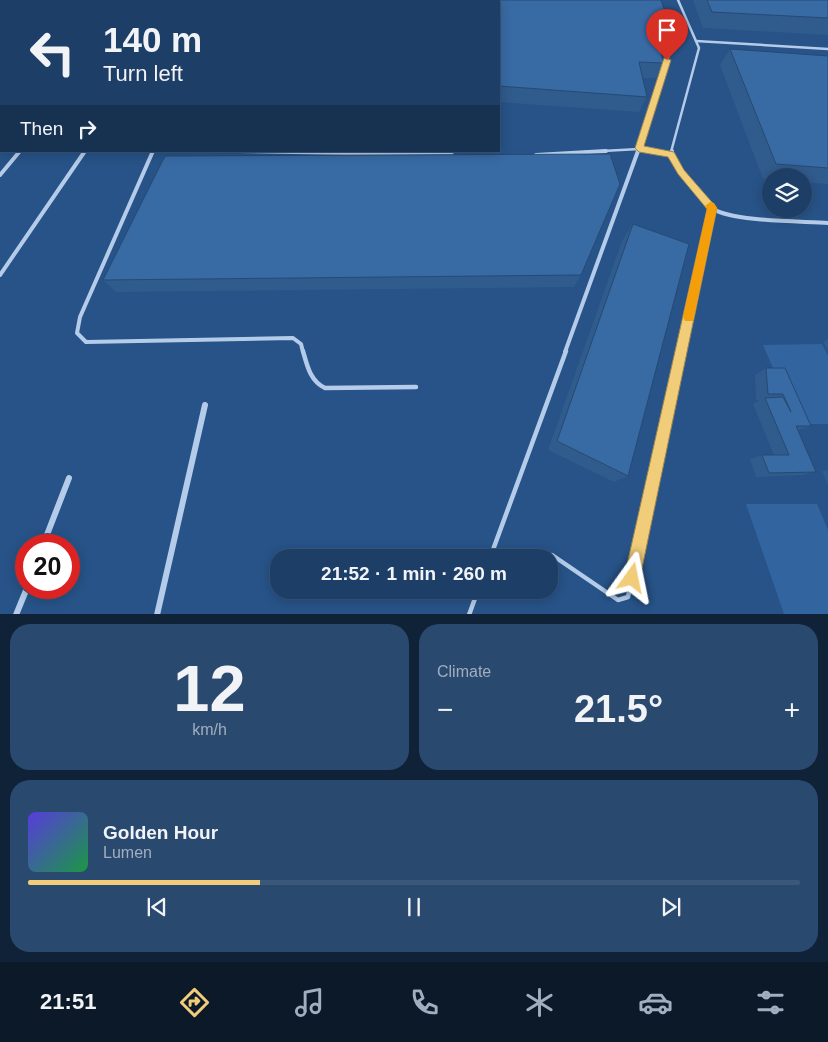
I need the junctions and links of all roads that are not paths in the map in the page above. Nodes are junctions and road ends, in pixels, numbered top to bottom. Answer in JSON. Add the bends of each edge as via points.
{"nodes":[{"id":1,"x":678,"y":0,"type":"edge"},
{"id":2,"x":668,"y":28,"type":"edge"},
{"id":3,"x":696,"y":40,"type":"junction"},
{"id":4,"x":828,"y":49,"type":"edge"},
{"id":5,"x":639,"y":148,"type":"junction"},
{"id":6,"x":19,"y":152,"type":"edge"},
{"id":7,"x":85,"y":152,"type":"edge"},
{"id":8,"x":153,"y":152,"type":"edge"},
{"id":9,"x":294,"y":152,"type":"edge"},
{"id":10,"x":671,"y":154,"type":"junction"},
{"id":11,"x":454,"y":155,"type":"edge"},
{"id":12,"x":528,"y":155,"type":"edge"},
{"id":13,"x":0,"y":175,"type":"edge"},
{"id":14,"x":712,"y":208,"type":"junction"},
{"id":15,"x":828,"y":224,"type":"edge"},
{"id":16,"x":0,"y":275,"type":"edge"},
{"id":17,"x":416,"y":387,"type":"dead end"},
{"id":18,"x":205,"y":405,"type":"dead end"},
{"id":19,"x":69,"y":478,"type":"dead end"},
{"id":20,"x":47,"y":534,"type":"edge"},
{"id":21,"x":493,"y":549,"type":"edge"},
{"id":22,"x":558,"y":559,"type":"edge"},
{"id":23,"x":22,"y":599,"type":"edge"},
{"id":24,"x":475,"y":599,"type":"edge"},
{"id":25,"x":16,"y":614,"type":"edge"},
{"id":26,"x":157,"y":614,"type":"edge"},
{"id":27,"x":469,"y":614,"type":"edge"}],
"edges":[{"from":1,"to":3,"type":"lane"},
{"from":2,"to":5,"type":"lane","via":[[673,42]]},
{"from":3,"to":4,"type":"lane"},
{"from":3,"to":10,"type":"lane","via":[[699,48]]},
{"from":5,"to":10,"type":"lane"},
{"from":5,"to":12,"type":"lane"},
{"from":5,"to":21,"type":"lane"},
{"from":6,"to":13,"type":"lane"},
{"from":7,"to":16,"type":"lane"},
{"from":8,"to":17,"type":"lane","via":[[80,318],[77,333],[86,342],[293,338],[301,344],[318,386]]},
{"from":9,"to":11,"type":"lane"},
{"from":10,"to":14,"type":"lane","via":[[681,172]]},
{"from":14,"to":15,"type":"lane","via":[[733,215]]},
{"from":14,"to":22,"type":"lane","via":[[628,597],[618,600]]},
{"from":18,"to":26,"type":"street"},
{"from":19,"to":20,"type":"street"},
{"from":23,"to":25,"type":"street"},
{"from":24,"to":27,"type":"lane"}]}
